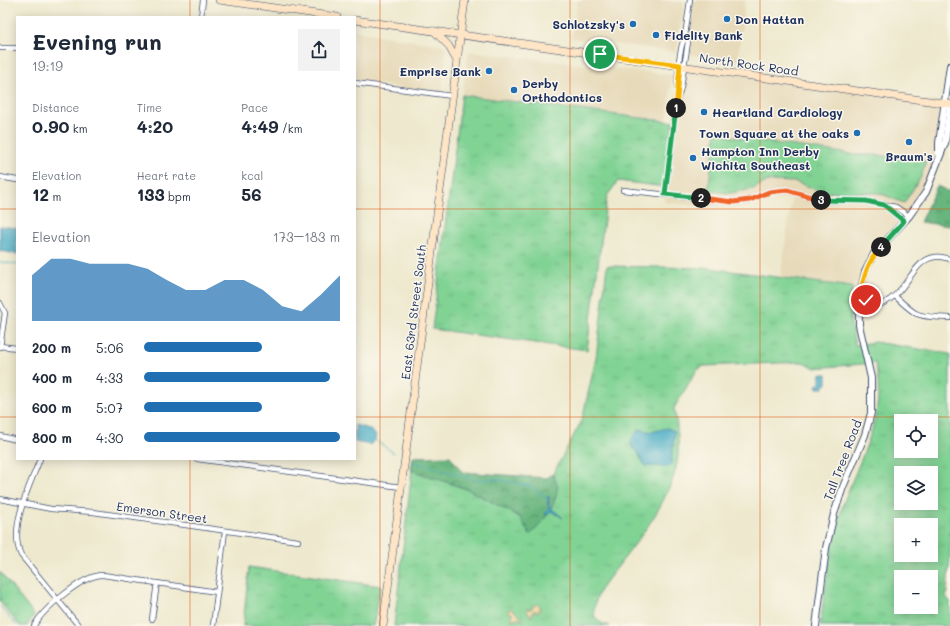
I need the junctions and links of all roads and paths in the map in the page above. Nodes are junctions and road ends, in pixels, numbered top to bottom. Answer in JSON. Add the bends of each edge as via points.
{"nodes":[{"id":1,"x":203,"y":0,"type":"edge"},
{"id":2,"x":219,"y":0,"type":"edge"},
{"id":3,"x":464,"y":0,"type":"edge"},
{"id":4,"x":690,"y":0,"type":"edge"},
{"id":5,"x":201,"y":16,"type":"edge"},
{"id":6,"x":330,"y":16,"type":"edge"},
{"id":7,"x":356,"y":20,"type":"edge"},
{"id":8,"x":434,"y":31,"type":"junction"},
{"id":9,"x":460,"y":35,"type":"junction"},
{"id":10,"x":0,"y":48,"type":"edge"},
{"id":11,"x":16,"y":48,"type":"edge"},
{"id":12,"x":456,"y":59,"type":"junction"},
{"id":13,"x":682,"y":66,"type":"junction"},
{"id":14,"x":950,"y":66,"type":"edge"},
{"id":15,"x":356,"y":83,"type":"edge"},
{"id":16,"x":452,"y":96,"type":"junction"},
{"id":17,"x":948,"y":105,"type":"edge"},
{"id":18,"x":0,"y":177,"type":"edge"},
{"id":19,"x":16,"y":180,"type":"edge"},
{"id":20,"x":623,"y":190,"type":"dead end"},
{"id":21,"x":665,"y":194,"type":"junction"},
{"id":22,"x":884,"y":205,"type":"junction"},
{"id":23,"x":909,"y":216,"type":"junction"},
{"id":24,"x":904,"y":221,"type":"junction"},
{"id":25,"x":950,"y":258,"type":"edge"},
{"id":26,"x":895,"y":296,"type":"junction"},
{"id":27,"x":859,"y":302,"type":"junction"},
{"id":28,"x":1,"y":303,"type":"edge"},
{"id":29,"x":950,"y":318,"type":"edge"},
{"id":30,"x":0,"y":347,"type":"edge"},
{"id":31,"x":16,"y":348,"type":"edge"},
{"id":32,"x":0,"y":436,"type":"edge"},
{"id":33,"x":16,"y":440,"type":"edge"},
{"id":34,"x":40,"y":460,"type":"edge"},
{"id":35,"x":204,"y":460,"type":"edge"},
{"id":36,"x":248,"y":460,"type":"edge"},
{"id":37,"x":247,"y":466,"type":"junction"},
{"id":38,"x":401,"y":488,"type":"junction"},
{"id":39,"x":0,"y":499,"type":"edge"},
{"id":40,"x":24,"y":502,"type":"junction"},
{"id":41,"x":225,"y":534,"type":"junction"},
{"id":42,"x":298,"y":541,"type":"dead end"},
{"id":43,"x":157,"y":583,"type":"junction"},
{"id":44,"x":217,"y":592,"type":"junction"},
{"id":45,"x":58,"y":600,"type":"junction"},
{"id":46,"x":152,"y":619,"type":"dead end"},
{"id":47,"x":34,"y":626,"type":"edge"},
{"id":48,"x":79,"y":626,"type":"edge"},
{"id":49,"x":213,"y":626,"type":"edge"},
{"id":50,"x":382,"y":626,"type":"edge"},
{"id":51,"x":816,"y":626,"type":"edge"}],
"edges":[{"from":1,"to":5,"type":"street"},
{"from":2,"to":6,"type":"main road"},
{"from":3,"to":9,"type":"main road","name":"East 63rd Street South"},
{"from":4,"to":13,"type":"street","via":[[682,44]]},
{"from":7,"to":8,"type":"main road","name":"North Rock Road"},
{"from":8,"to":9,"type":"main road","name":"North Rock Road"},
{"from":8,"to":12,"type":"main road","via":[[448,45]]},
{"from":9,"to":12,"type":"main road","name":"East 63rd Street South"},
{"from":9,"to":13,"type":"main road","name":"North Rock Road"},
{"from":10,"to":11,"type":"street"},
{"from":12,"to":16,"type":"main road","name":"East 63rd Street South"},
{"from":13,"to":17,"type":"main road","name":"North Rock Road"},
{"from":13,"to":21,"type":"street"},
{"from":14,"to":17,"type":"street","name":"Tall Tree Road"},
{"from":15,"to":16,"type":"street"},
{"from":16,"to":38,"type":"main road","name":"East 63rd Street South"},
{"from":17,"to":23,"type":"street","name":"Tall Tree Road","via":[[939,143],[939,158],[926,192]]},
{"from":18,"to":19,"type":"street"},
{"from":20,"to":21,"type":"street"},
{"from":21,"to":22,"type":"street","via":[[733,202],[787,190],[824,201],[866,201]]},
{"from":22,"to":23,"type":"street","via":[[896,207]]},
{"from":22,"to":24,"type":"street"},
{"from":23,"to":24,"type":"street","name":"Tall Tree Road"},
{"from":24,"to":27,"type":"street","name":"Tall Tree Road","via":[[874,254],[865,272]]},
{"from":25,"to":26,"type":"street","via":[[936,256],[924,261]]},
{"from":26,"to":27,"type":"street","via":[[874,306]]},
{"from":26,"to":29,"type":"street","via":[[917,314]]},
{"from":27,"to":51,"type":"street","name":"Tall Tree Road","via":[[860,325],[872,378],[871,413],[834,514],[826,548]]},
{"from":28,"to":30,"type":"street","via":[[5,313]]},
{"from":30,"to":31,"type":"street"},
{"from":32,"to":33,"type":"street"},
{"from":34,"to":40,"type":"street"},
{"from":35,"to":37,"type":"street"},
{"from":36,"to":37,"type":"street"},
{"from":37,"to":38,"type":"street"},
{"from":38,"to":50,"type":"main road","name":"East 63rd Street South"},
{"from":39,"to":40,"type":"street","name":"Emerson Street"},
{"from":40,"to":41,"type":"street","name":"Emerson Street","via":[[51,509],[93,512]]},
{"from":40,"to":45,"type":"street","via":[[17,545],[21,555]]},
{"from":41,"to":42,"type":"street","name":"Emerson Street"},
{"from":41,"to":44,"type":"street"},
{"from":43,"to":44,"type":"street"},
{"from":43,"to":45,"type":"street","via":[[95,575],[84,580]]},
{"from":43,"to":46,"type":"street"},
{"from":44,"to":49,"type":"street"},
{"from":45,"to":47,"type":"street","via":[[44,610]]},
{"from":45,"to":48,"type":"street"}]}
